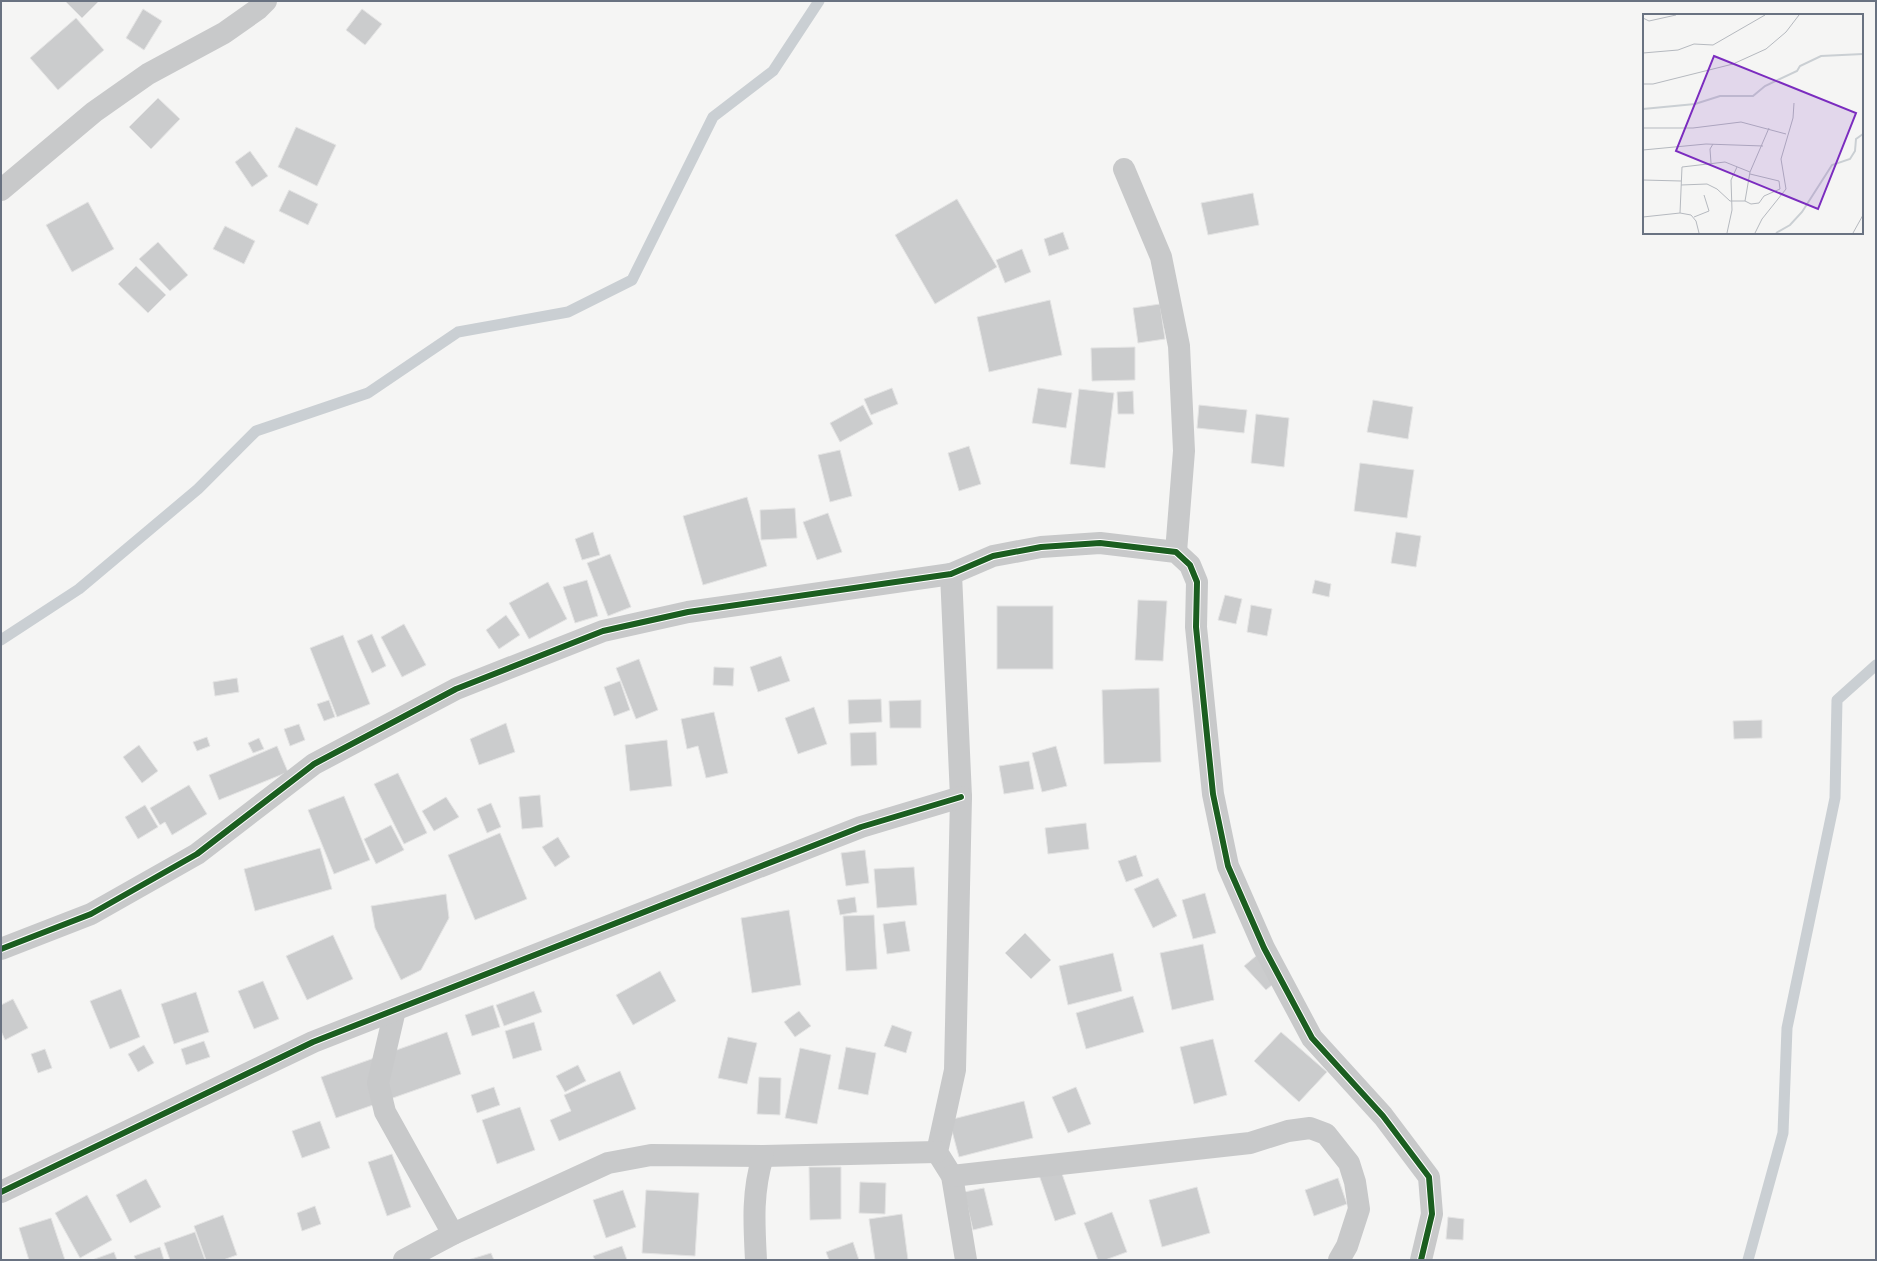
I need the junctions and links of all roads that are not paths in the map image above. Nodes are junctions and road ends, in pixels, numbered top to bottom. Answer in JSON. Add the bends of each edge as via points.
{"nodes":[{"id":1,"x":266,"y":1,"type":"edge"},
{"id":2,"x":1124,"y":168,"type":"dead end"},
{"id":3,"x":1,"y":190,"type":"edge"},
{"id":4,"x":1176,"y":552,"type":"junction"},
{"id":5,"x":951,"y":574,"type":"junction"},
{"id":6,"x":961,"y":797,"type":"junction"},
{"id":7,"x":1,"y":949,"type":"edge"},
{"id":8,"x":395,"y":1010,"type":"junction"},
{"id":9,"x":937,"y":1152,"type":"junction"},
{"id":10,"x":763,"y":1156,"type":"junction"},
{"id":11,"x":952,"y":1176,"type":"junction"},
{"id":12,"x":1,"y":1192,"type":"edge"},
{"id":13,"x":453,"y":1234,"type":"junction"},
{"id":14,"x":404,"y":1260,"type":"edge"},
{"id":15,"x":756,"y":1260,"type":"edge"},
{"id":16,"x":966,"y":1260,"type":"edge"},
{"id":17,"x":1339,"y":1260,"type":"edge"},
{"id":18,"x":1420,"y":1260,"type":"edge"}],
"edges":[{"from":1,"to":3,"type":"street","via":[[224,32],[148,74],[94,112]]},
{"from":2,"to":4,"type":"street","via":[[1161,257],[1179,346],[1184,451]]},
{"from":4,"to":5,"type":"street","via":[[1100,543],[1041,547],[993,556]]},
{"from":4,"to":18,"type":"street","via":[[1190,565],[1197,582],[1196,627],[1213,794],[1228,866],[1264,948],[1312,1038],[1383,1116],[1429,1177],[1432,1214]]},
{"from":5,"to":6,"type":"street"},
{"from":5,"to":7,"type":"street","via":[[688,612],[603,630],[456,689],[429,703],[314,764],[197,854],[91,914]]},
{"from":6,"to":8,"type":"street","via":[[861,827]]},
{"from":6,"to":9,"type":"street","via":[[955,1070]]},
{"from":8,"to":12,"type":"street","via":[[313,1042]]},
{"from":8,"to":13,"type":"street","via":[[378,1083],[386,1112]]},
{"from":9,"to":10,"type":"street"},
{"from":9,"to":11,"type":"street"},
{"from":10,"to":13,"type":"street","via":[[651,1155],[608,1163]]},
{"from":10,"to":15,"type":"street","via":[[756,1177],[753,1208]]},
{"from":11,"to":16,"type":"street"},
{"from":11,"to":17,"type":"street","via":[[1250,1143],[1288,1131],[1310,1128],[1326,1134],[1349,1163],[1355,1182],[1359,1209],[1347,1246]]},
{"from":13,"to":14,"type":"street"}]}
